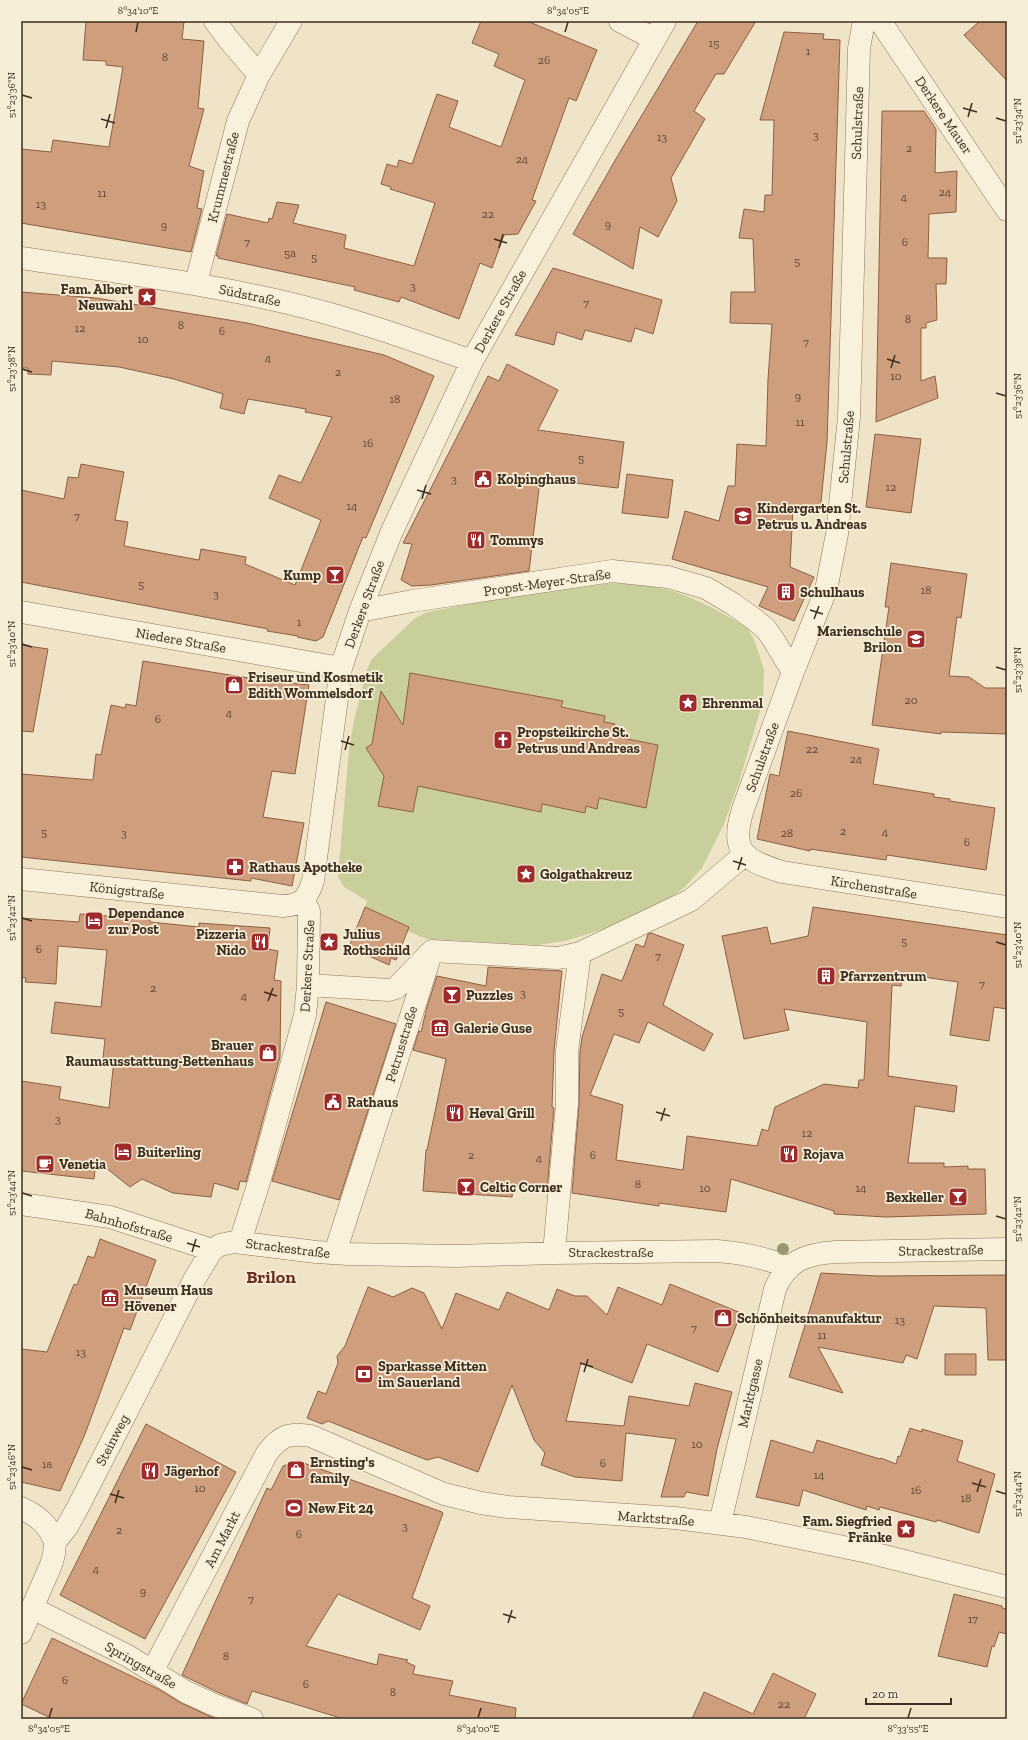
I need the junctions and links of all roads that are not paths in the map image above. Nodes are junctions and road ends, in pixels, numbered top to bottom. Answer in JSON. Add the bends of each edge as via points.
{"nodes":[{"id":1,"x":214,"y":21,"type":"edge"},
{"id":2,"x":291,"y":21,"type":"edge"},
{"id":3,"x":620,"y":21,"type":"edge"},
{"id":4,"x":864,"y":21,"type":"edge"},
{"id":5,"x":880,"y":21,"type":"edge"},
{"id":6,"x":659,"y":30,"type":"edge"},
{"id":7,"x":259,"y":75,"type":"junction"},
{"id":8,"x":1007,"y":210,"type":"edge"},
{"id":9,"x":21,"y":258,"type":"edge"},
{"id":10,"x":196,"y":283,"type":"junction"},
{"id":11,"x":472,"y":361,"type":"junction"},
{"id":12,"x":21,"y":612,"type":"edge"},
{"id":13,"x":360,"y":612,"type":"junction"},
{"id":14,"x":341,"y":668,"type":"junction"},
{"id":15,"x":792,"y":672,"type":"junction"},
{"id":16,"x":744,"y":855,"type":"junction"},
{"id":17,"x":21,"y":879,"type":"edge"},
{"id":18,"x":303,"y":900,"type":"junction"},
{"id":19,"x":1007,"y":907,"type":"edge"},
{"id":20,"x":432,"y":951,"type":"junction"},
{"id":21,"x":580,"y":953,"type":"junction"},
{"id":22,"x":308,"y":986,"type":"junction"},
{"id":23,"x":21,"y":1204,"type":"edge"},
{"id":24,"x":240,"y":1242,"type":"junction"},
{"id":25,"x":212,"y":1250,"type":"junction"},
{"id":26,"x":1007,"y":1250,"type":"edge"},
{"id":27,"x":336,"y":1253,"type":"junction"},
{"id":28,"x":554,"y":1253,"type":"junction"},
{"id":29,"x":788,"y":1267,"type":"junction"},
{"id":30,"x":311,"y":1436,"type":"joint"},
{"id":31,"x":21,"y":1508,"type":"edge"},
{"id":32,"x":720,"y":1523,"type":"junction"},
{"id":33,"x":55,"y":1542,"type":"junction"},
{"id":34,"x":1007,"y":1587,"type":"edge"},
{"id":35,"x":32,"y":1608,"type":"junction"},
{"id":36,"x":21,"y":1633,"type":"edge"},
{"id":37,"x":153,"y":1670,"type":"junction"},
{"id":38,"x":252,"y":1719,"type":"edge"}],
"edges":[{"from":1,"to":7,"type":"street"},
{"from":2,"to":7,"type":"street","name":"Krummestraße"},
{"from":3,"to":6,"type":"street"},
{"from":4,"to":15,"type":"street","name":"Schulstraße","via":[[859,48],[850,410],[845,472],[838,534],[829,579],[821,606]]},
{"from":5,"to":8,"type":"street","name":"Derkere Mauer"},
{"from":6,"to":11,"type":"street","name":"Derkere Straße"},
{"from":7,"to":10,"type":"street","name":"Krummestraße","via":[[234,135]]},
{"from":9,"to":10,"type":"street","name":"Südstraße"},
{"from":10,"to":11,"type":"street","name":"Südstraße","via":[[285,302],[382,329]]},
{"from":11,"to":13,"type":"street","name":"Derkere Straße","via":[[392,531]]},
{"from":12,"to":14,"type":"street","name":"Niedere Straße"},
{"from":13,"to":14,"type":"street","name":"Derkere Straße"},
{"from":13,"to":15,"type":"street","name":"Propst-Meyer-Straße","via":[[412,601],[612,571],[668,577],[706,588],[754,619],[766,629]]},
{"from":14,"to":18,"type":"street","name":"Derkere Straße","via":[[313,881],[309,894]]},
{"from":15,"to":16,"type":"street","name":"Schulstraße","via":[[740,819],[739,840]]},
{"from":16,"to":19,"type":"street","name":"Kirchenstraße","via":[[764,867],[782,872]]},
{"from":16,"to":21,"type":"street","via":[[691,900]]},
{"from":17,"to":18,"type":"street","name":"Königstraße","via":[[283,906],[295,905]]},
{"from":18,"to":22,"type":"street","name":"Derkere Straße","via":[[309,911]]},
{"from":20,"to":21,"type":"street","via":[[558,958]]},
{"from":20,"to":22,"type":"street","name":"Petrusstraße","via":[[396,988],[389,990]]},
{"from":20,"to":27,"type":"street","name":"Petrusstraße"},
{"from":21,"to":28,"type":"street","via":[[567,1051],[567,1104]]},
{"from":22,"to":24,"type":"street","name":"Derkere Straße","via":[[305,1015]]},
{"from":23,"to":25,"type":"street","name":"Bahnhofstraße","via":[[110,1217]]},
{"from":24,"to":25,"type":"street","name":"Strackestraße","via":[[224,1243]]},
{"from":24,"to":27,"type":"street","name":"Strackestraße"},
{"from":25,"to":33,"type":"street","name":"Steinweg","via":[[194,1280],[78,1507]]},
{"from":26,"to":29,"type":"street","name":"Strackestraße","via":[[816,1253]]},
{"from":27,"to":28,"type":"street","name":"Strackestraße","via":[[457,1256]]},
{"from":28,"to":29,"type":"street","name":"Strackestraße","via":[[717,1251],[741,1253]]},
{"from":29,"to":32,"type":"street","name":"Marktgasse","via":[[775,1289]]},
{"from":30,"to":32,"type":"street","name":"Marktstraße","via":[[444,1494],[481,1503]]},
{"from":30,"to":37,"type":"street","name":"Am Markt","via":[[292,1434],[274,1444],[266,1453]]},
{"from":31,"to":33,"type":"street","via":[[36,1515],[45,1523]]},
{"from":32,"to":34,"type":"street","name":"Marktstraße","via":[[824,1542]]},
{"from":33,"to":35,"type":"street","via":[[52,1565]]},
{"from":35,"to":36,"type":"street"},
{"from":35,"to":37,"type":"street","name":"Springstraße"},
{"from":37,"to":38,"type":"street","name":"Springstraße","via":[[186,1692]]}]}
